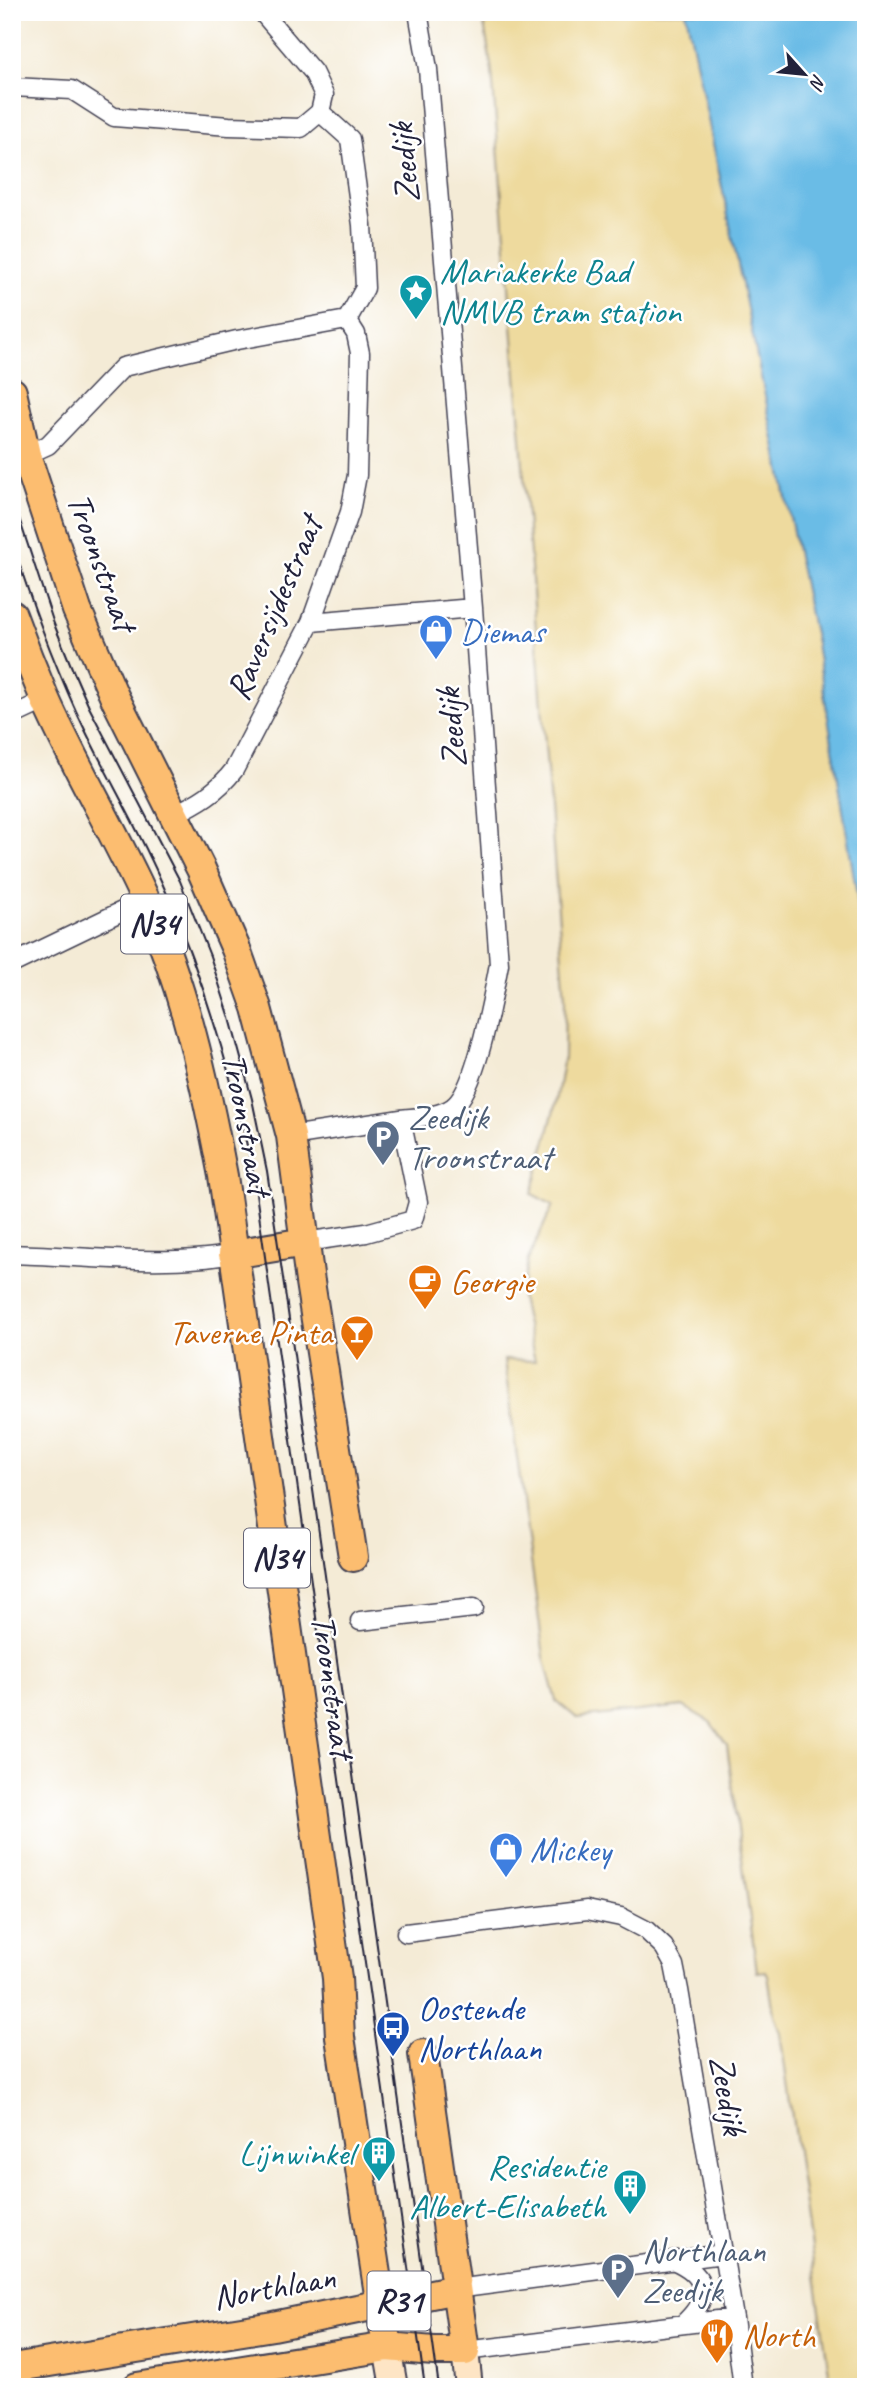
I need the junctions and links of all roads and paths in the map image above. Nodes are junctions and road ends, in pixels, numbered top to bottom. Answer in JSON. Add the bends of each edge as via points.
{"nodes":[{"id":1,"x":262,"y":12,"type":"edge"},
{"id":2,"x":418,"y":12,"type":"edge"},
{"id":3,"x":12,"y":87,"type":"edge"},
{"id":4,"x":320,"y":112,"type":"junction"},
{"id":5,"x":347,"y":320,"type":"junction"},
{"id":6,"x":12,"y":392,"type":"edge"},
{"id":7,"x":26,"y":455,"type":"junction"},
{"id":8,"x":473,"y":608,"type":"junction"},
{"id":9,"x":12,"y":615,"type":"edge"},
{"id":10,"x":311,"y":622,"type":"junction"},
{"id":11,"x":46,"y":700,"type":"junction"},
{"id":12,"x":12,"y":716,"type":"edge"},
{"id":13,"x":173,"y":815,"type":"junction"},
{"id":14,"x":145,"y":900,"type":"junction"},
{"id":15,"x":12,"y":964,"type":"edge"},
{"id":16,"x":401,"y":1119,"type":"junction"},
{"id":17,"x":292,"y":1136,"type":"junction"},
{"id":18,"x":305,"y":1242,"type":"junction"},
{"id":19,"x":12,"y":1254,"type":"edge"},
{"id":20,"x":233,"y":1254,"type":"junction"},
{"id":21,"x":353,"y":1557,"type":"dead end"},
{"id":22,"x":474,"y":1608,"type":"dead end"},
{"id":23,"x":360,"y":1621,"type":"dead end"},
{"id":24,"x":406,"y":1933,"type":"dead end"},
{"id":25,"x":423,"y":2054,"type":"dead end"},
{"id":26,"x":723,"y":2254,"type":"junction"},
{"id":27,"x":673,"y":2260,"type":"junction"},
{"id":28,"x":456,"y":2289,"type":"junction"},
{"id":29,"x":381,"y":2305,"type":"junction"},
{"id":30,"x":734,"y":2318,"type":"junction"},
{"id":31,"x":684,"y":2324,"type":"junction"},
{"id":32,"x":387,"y":2347,"type":"junction"},
{"id":33,"x":465,"y":2351,"type":"junction"},
{"id":34,"x":12,"y":2368,"type":"edge"},
{"id":35,"x":137,"y":2387,"type":"edge"},
{"id":36,"x":394,"y":2387,"type":"edge"},
{"id":37,"x":469,"y":2387,"type":"edge"},
{"id":38,"x":743,"y":2387,"type":"edge"}],
"edges":[{"from":1,"to":4,"type":"street","via":[[313,72],[324,95]]},
{"from":2,"to":8,"type":"street","name":"Zeedijk","via":[[428,69]]},
{"from":3,"to":4,"type":"street","via":[[72,90],[114,117],[301,128]]},
{"from":4,"to":5,"type":"street","via":[[350,139],[362,226],[365,288]]},
{"from":5,"to":7,"type":"street","via":[[123,367],[48,445]]},
{"from":5,"to":10,"type":"street","name":"Raversijdestraat","via":[[360,353],[357,475],[350,512]]},
{"from":6,"to":7,"type":"main road","name":"Troonstraat","number":"N34"},
{"from":7,"to":13,"type":"main road","name":"Troonstraat","number":"N34","via":[[77,610]]},
{"from":8,"to":10,"type":"street"},
{"from":8,"to":16,"type":"street","name":"Zeedijk","via":[[499,964],[469,1085],[453,1107]]},
{"from":9,"to":11,"type":"main road","name":"Troonstraat","number":"N34"},
{"from":10,"to":13,"type":"street","name":"Raversijdestraat","via":[[234,770],[206,799]]},
{"from":11,"to":12,"type":"street"},
{"from":11,"to":14,"type":"main road","name":"Troonstraat","number":"N34"},
{"from":13,"to":17,"type":"main road","name":"Troonstraat","number":"N34","via":[[236,949]]},
{"from":14,"to":15,"type":"street"},
{"from":14,"to":20,"type":"main road","name":"Troonstraat","number":"N34","via":[[191,1031],[220,1162]]},
{"from":16,"to":17,"type":"street","name":"Zeedijk"},
{"from":16,"to":18,"type":"street","via":[[418,1202],[413,1220]]},
{"from":17,"to":18,"type":"main road","name":"Troonstraat","number":"N34"},
{"from":18,"to":20,"type":"main road"},
{"from":18,"to":21,"type":"main road","name":"Troonstraat","number":"N34"},
{"from":19,"to":20,"type":"street","via":[[209,1259]]},
{"from":20,"to":29,"type":"main road","name":"Troonstraat","number":"N34"},
{"from":22,"to":23,"type":"street"},
{"from":24,"to":26,"type":"street","name":"Zeedijk","via":[[587,1910],[621,1917],[646,1930],[664,1947],[674,1965]]},
{"from":25,"to":28,"type":"main road"},
{"from":26,"to":27,"type":"street","name":"Northlaan"},
{"from":26,"to":30,"type":"street","name":"Zeedijk"},
{"from":27,"to":28,"type":"street","name":"Northlaan"},
{"from":27,"to":31,"type":"street","via":[[691,2268],[702,2294],[698,2310]]},
{"from":28,"to":29,"type":"main road","name":"Northlaan","number":"R31"},
{"from":28,"to":33,"type":"main road"},
{"from":29,"to":32,"type":"main road","name":"Troonstraat","number":"N34"},
{"from":29,"to":34,"type":"main road","name":"Northlaan","number":"R31"},
{"from":30,"to":31,"type":"street"},
{"from":30,"to":38,"type":"street","name":"Zeedijk"},
{"from":31,"to":33,"type":"street"},
{"from":32,"to":33,"type":"main road","number":"R31"},
{"from":32,"to":35,"type":"main road","number":"R31"},
{"from":32,"to":36,"type":"street","name":"Troonstraat"},
{"from":33,"to":37,"type":"street"}]}
